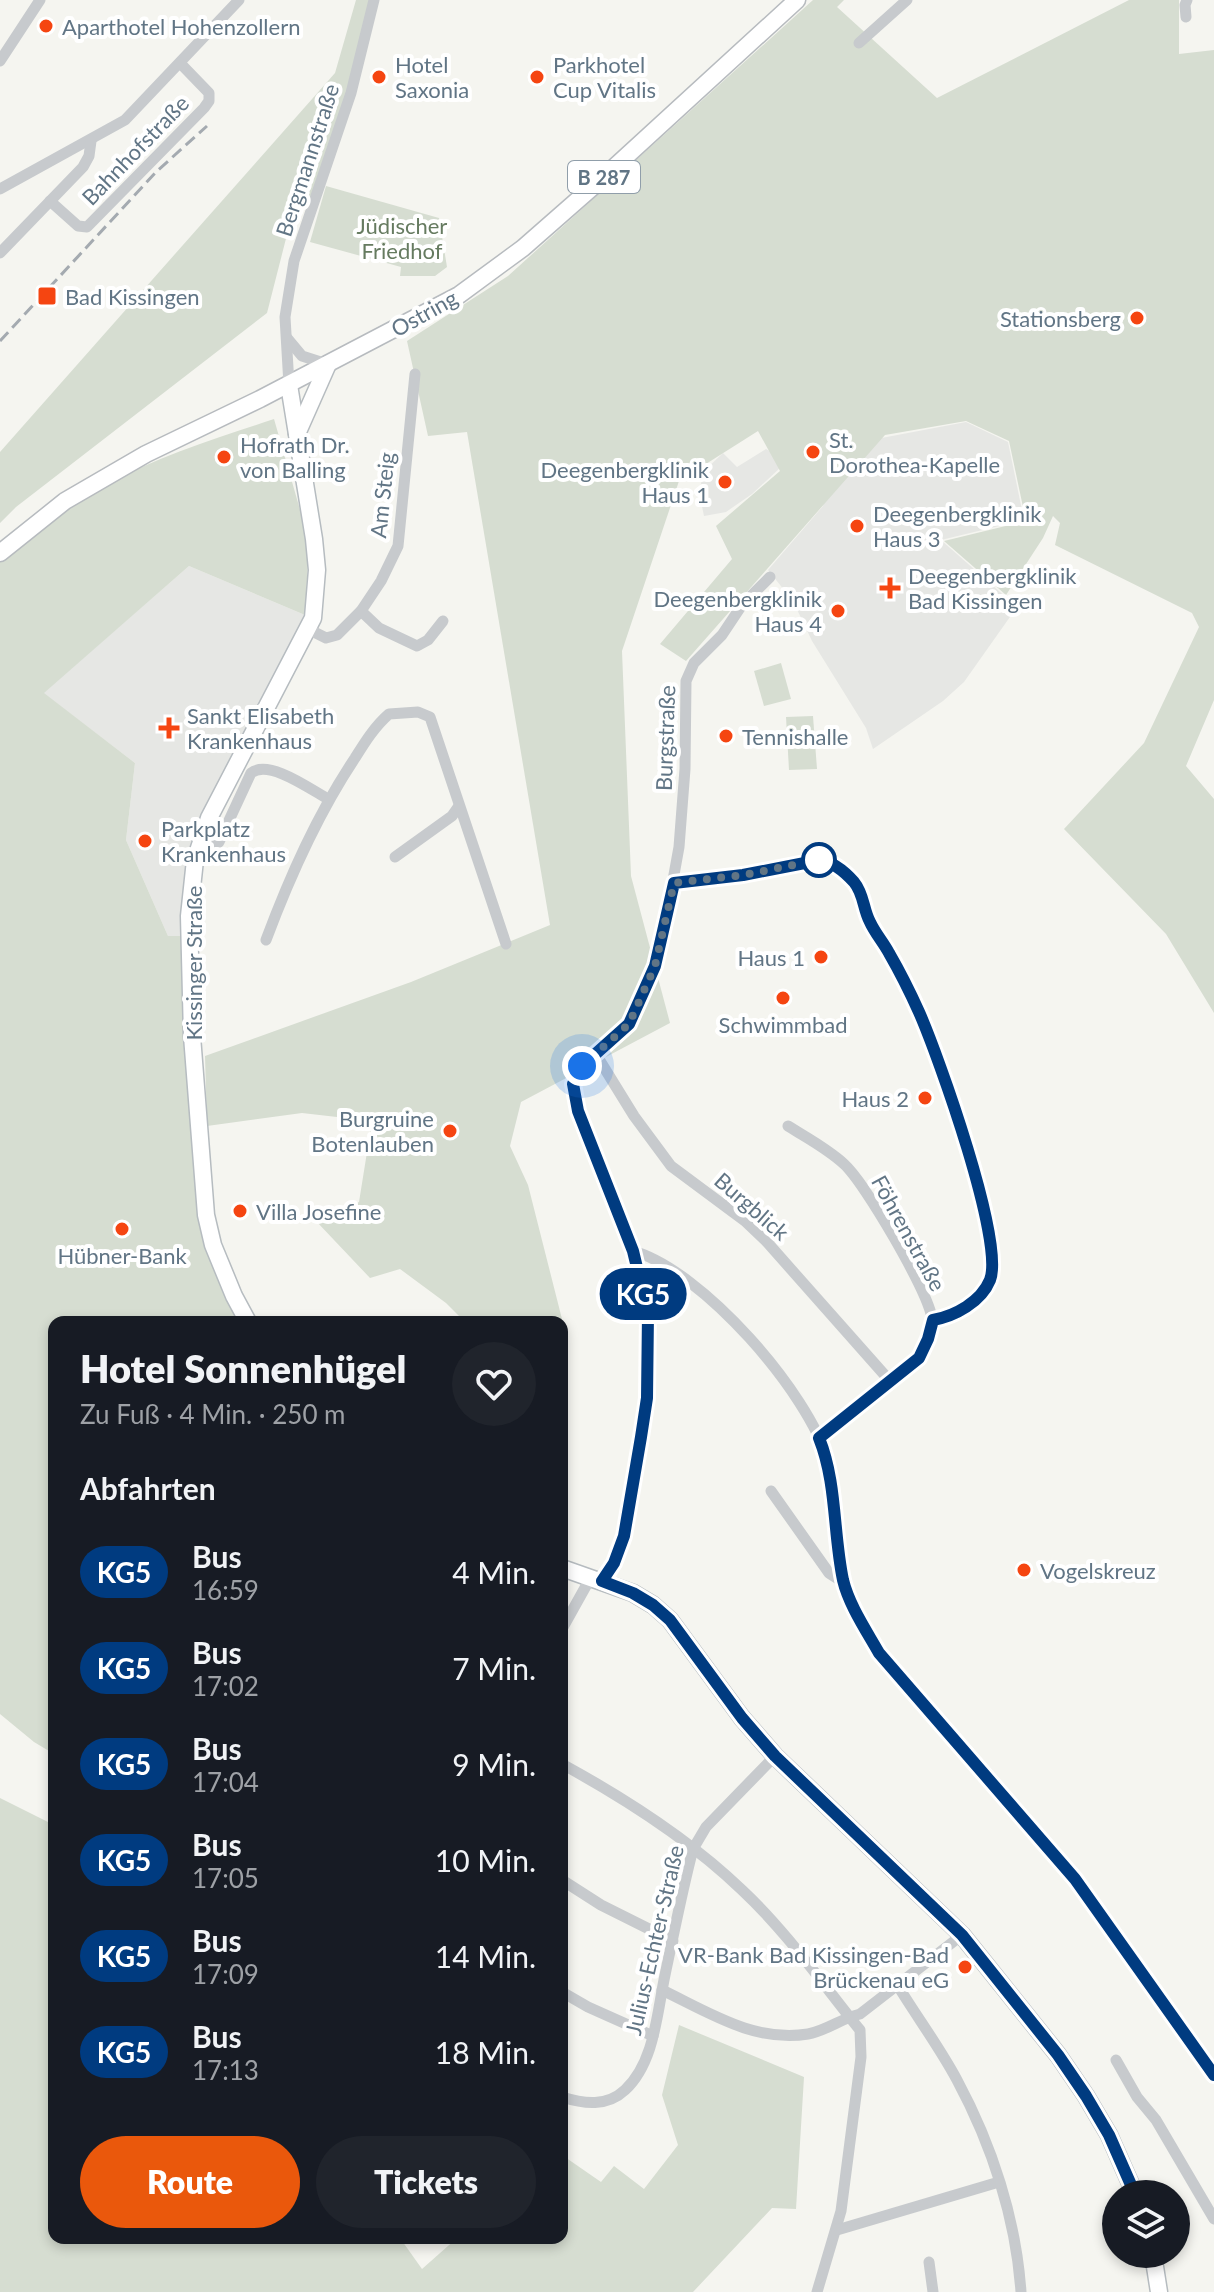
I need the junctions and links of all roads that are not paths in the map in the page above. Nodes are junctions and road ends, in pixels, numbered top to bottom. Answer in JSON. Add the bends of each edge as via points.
{"nodes":[{"id":1,"x":40,"y":0,"type":"edge"},
{"id":2,"x":239,"y":0,"type":"edge"},
{"id":3,"x":374,"y":0,"type":"edge"},
{"id":4,"x":797,"y":0,"type":"edge"},
{"id":5,"x":907,"y":0,"type":"edge"},
{"id":6,"x":1187,"y":0,"type":"edge"},
{"id":7,"x":1186,"y":17,"type":"dead end"},
{"id":8,"x":859,"y":43,"type":"dead end"},
{"id":9,"x":0,"y":61,"type":"edge"},
{"id":10,"x":180,"y":63,"type":"junction"},
{"id":11,"x":91,"y":141,"type":"junction"},
{"id":12,"x":0,"y":189,"type":"edge"},
{"id":13,"x":50,"y":201,"type":"junction"},
{"id":14,"x":0,"y":253,"type":"edge"},
{"id":15,"x":285,"y":334,"type":"junction"},
{"id":16,"x":328,"y":364,"type":"junction"},
{"id":17,"x":415,"y":374,"type":"dead end"},
{"id":18,"x":289,"y":385,"type":"junction"},
{"id":19,"x":296,"y":436,"type":"junction"},
{"id":20,"x":0,"y":553,"type":"edge"},
{"id":21,"x":770,"y":577,"type":"dead end"},
{"id":22,"x":361,"y":611,"type":"junction"},
{"id":23,"x":443,"y":621,"type":"dead end"},
{"id":24,"x":308,"y":629,"type":"junction"},
{"id":25,"x":328,"y":799,"type":"junction"},
{"id":26,"x":459,"y":806,"type":"junction"},
{"id":27,"x":199,"y":844,"type":"junction"},
{"id":28,"x":395,"y":857,"type":"dead end"},
{"id":29,"x":674,"y":883,"type":"junction"},
{"id":30,"x":266,"y":940,"type":"dead end"},
{"id":31,"x":506,"y":944,"type":"dead end"},
{"id":32,"x":597,"y":1056,"type":"junction"},
{"id":33,"x":788,"y":1126,"type":"dead end"},
{"id":34,"x":633,"y":1251,"type":"junction"},
{"id":35,"x":245,"y":1316,"type":"edge"},
{"id":36,"x":933,"y":1320,"type":"junction"},
{"id":37,"x":890,"y":1381,"type":"junction"},
{"id":38,"x":819,"y":1438,"type":"junction"},
{"id":39,"x":771,"y":1491,"type":"dead end"},
{"id":40,"x":568,"y":1570,"type":"edge"},
{"id":41,"x":597,"y":1579,"type":"junction"},
{"id":42,"x":843,"y":1582,"type":"junction"},
{"id":43,"x":568,"y":1620,"type":"edge"},
{"id":44,"x":775,"y":1756,"type":"junction"},
{"id":45,"x":568,"y":1767,"type":"edge"},
{"id":46,"x":693,"y":1849,"type":"junction"},
{"id":47,"x":568,"y":1884,"type":"edge"},
{"id":48,"x":962,"y":1935,"type":"junction"},
{"id":49,"x":673,"y":1941,"type":"junction"},
{"id":50,"x":898,"y":1986,"type":"junction"},
{"id":51,"x":662,"y":1990,"type":"junction"},
{"id":52,"x":568,"y":1995,"type":"edge"},
{"id":53,"x":849,"y":2016,"type":"junction"},
{"id":54,"x":653,"y":2036,"type":"junction"},
{"id":55,"x":1116,"y":2060,"type":"dead end"},
{"id":56,"x":1214,"y":2075,"type":"edge"},
{"id":57,"x":568,"y":2099,"type":"edge"},
{"id":58,"x":1129,"y":2180,"type":"edge"},
{"id":59,"x":999,"y":2182,"type":"junction"},
{"id":60,"x":1214,"y":2219,"type":"edge"},
{"id":61,"x":837,"y":2230,"type":"junction"},
{"id":62,"x":929,"y":2262,"type":"dead end"},
{"id":63,"x":1155,"y":2268,"type":"edge"},
{"id":64,"x":817,"y":2292,"type":"edge"},
{"id":65,"x":933,"y":2292,"type":"edge"},
{"id":66,"x":1021,"y":2292,"type":"edge"},
{"id":67,"x":1159,"y":2292,"type":"edge"}],
"edges":[{"from":1,"to":9,"type":"street"},
{"from":2,"to":10,"type":"street","name":"Bahnhofstraße"},
{"from":3,"to":15,"type":"street","name":"Bergmannstraße","via":[[351,93],[294,261]]},
{"from":4,"to":16,"type":"street","name":"Ostring","number":"B 287","via":[[523,248],[459,295]]},
{"from":5,"to":8,"type":"street"},
{"from":6,"to":7,"type":"street"},
{"from":10,"to":11,"type":"street","name":"Bahnhofstraße","via":[[125,120]]},
{"from":10,"to":13,"type":"street","name":"Bahnhofstraße","via":[[205,86],[209,101],[87,227],[78,226]]},
{"from":11,"to":12,"type":"street"},
{"from":11,"to":13,"type":"street","name":"Bahnhofstraße","via":[[89,156]]},
{"from":13,"to":14,"type":"street","name":"Bahnhofstraße"},
{"from":15,"to":16,"type":"street","via":[[302,356]]},
{"from":15,"to":18,"type":"street","name":"Bergmannstraße"},
{"from":16,"to":18,"type":"street","name":"Ostring","number":"B 287"},
{"from":16,"to":19,"type":"street"},
{"from":17,"to":22,"type":"street","name":"Am Steig","via":[[398,546]]},
{"from":18,"to":19,"type":"street","name":"Kissinger Straße"},
{"from":18,"to":20,"type":"street","name":"Ostring","number":"B 287","via":[[146,454],[65,501]]},
{"from":19,"to":24,"type":"street","name":"Kissinger Straße","via":[[317,570]]},
{"from":21,"to":29,"type":"street","name":"Burgstraße","via":[[689,671]]},
{"from":22,"to":23,"type":"street","via":[[379,628],[417,646]]},
{"from":22,"to":24,"type":"street","name":"Am Steig","via":[[337,635],[326,638]]},
{"from":24,"to":27,"type":"street","name":"Kissinger Straße"},
{"from":25,"to":26,"type":"street","via":[[383,719],[418,712],[430,717]]},
{"from":25,"to":27,"type":"street","via":[[278,772],[258,768],[219,842]]},
{"from":25,"to":30,"type":"street"},
{"from":26,"to":28,"type":"street"},
{"from":26,"to":31,"type":"street"},
{"from":27,"to":35,"type":"street","name":"Kissinger Straße","via":[[189,916],[206,1215],[213,1245]]},
{"from":29,"to":32,"type":"street","name":"Burgstraße","via":[[655,966],[629,1024]]},
{"from":29,"to":36,"type":"street","via":[[820,860],[831,862],[861,893],[868,920],[920,1015],[988,1226],[991,1277],[982,1294]]},
{"from":32,"to":34,"type":"street","name":"Burgstraße","via":[[575,1076],[573,1095]]},
{"from":32,"to":37,"type":"street","name":"Burgblick","via":[[671,1166],[766,1241]]},
{"from":33,"to":36,"type":"street","name":"Föhrenstraße","via":[[846,1165],[886,1224]]},
{"from":34,"to":38,"type":"street","via":[[658,1260],[737,1323],[787,1384]]},
{"from":34,"to":41,"type":"street","name":"Burgstraße","via":[[648,1313],[647,1398],[624,1536],[614,1563]]},
{"from":36,"to":37,"type":"street","name":"Föhrenstraße","via":[[919,1358]]},
{"from":37,"to":38,"type":"street","name":"Föhrenstraße"},
{"from":38,"to":42,"type":"street","via":[[828,1460]]},
{"from":39,"to":42,"type":"street","via":[[829,1573]]},
{"from":40,"to":41,"type":"street"},
{"from":41,"to":43,"type":"street","name":"Burgstraße"},
{"from":41,"to":44,"type":"street","via":[[633,1593],[670,1620]]},
{"from":42,"to":56,"type":"street","via":[[879,1653],[1075,1879]]},
{"from":44,"to":46,"type":"street","name":"Julius-Echter-Straße","via":[[706,1827]]},
{"from":44,"to":48,"type":"street"},
{"from":45,"to":46,"type":"street"},
{"from":46,"to":49,"type":"street","name":"Julius-Echter-Straße"},
{"from":46,"to":53,"type":"street","via":[[744,1892]]},
{"from":47,"to":49,"type":"street"},
{"from":48,"to":50,"type":"street"},
{"from":48,"to":58,"type":"street","via":[[1086,2096]]},
{"from":49,"to":51,"type":"street","name":"Julius-Echter-Straße"},
{"from":50,"to":53,"type":"street","via":[[860,2014]]},
{"from":50,"to":59,"type":"street","via":[[957,2081]]},
{"from":51,"to":53,"type":"street","via":[[764,2035],[812,2033]]},
{"from":51,"to":54,"type":"street","name":"Julius-Echter-Straße"},
{"from":52,"to":54,"type":"street"},
{"from":53,"to":61,"type":"street","via":[[860,2030],[861,2057]]},
{"from":54,"to":57,"type":"street","name":"Julius-Echter-Straße","via":[[640,2071],[625,2090],[609,2101],[584,2104]]},
{"from":55,"to":60,"type":"street"},
{"from":59,"to":61,"type":"street"},
{"from":59,"to":66,"type":"street"},
{"from":61,"to":64,"type":"street"},
{"from":62,"to":65,"type":"street"},
{"from":63,"to":67,"type":"street"}]}
